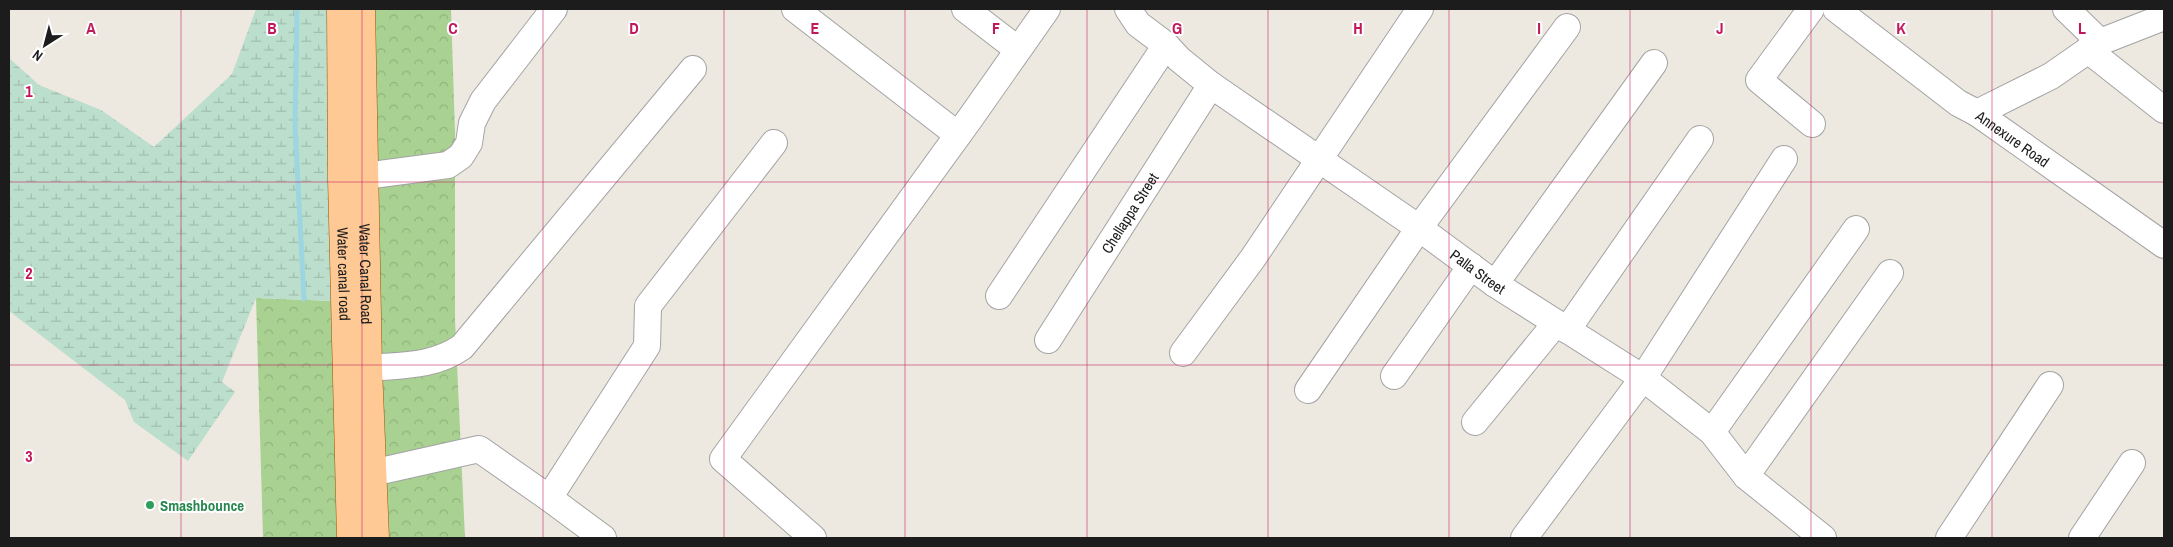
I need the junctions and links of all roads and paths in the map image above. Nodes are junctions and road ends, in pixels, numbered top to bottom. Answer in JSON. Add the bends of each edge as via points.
{"nodes":[{"id":1,"x":341,"y":9,"type":"edge"},
{"id":2,"x":361,"y":9,"type":"edge"},
{"id":3,"x":554,"y":9,"type":"edge"},
{"id":4,"x":795,"y":9,"type":"edge"},
{"id":5,"x":965,"y":9,"type":"edge"},
{"id":6,"x":1047,"y":9,"type":"edge"},
{"id":7,"x":1420,"y":9,"type":"edge"},
{"id":8,"x":1811,"y":9,"type":"edge"},
{"id":9,"x":1836,"y":9,"type":"edge"},
{"id":10,"x":2066,"y":9,"type":"edge"},
{"id":11,"x":1139,"y":14,"type":"edge"},
{"id":12,"x":2164,"y":17,"type":"edge"},
{"id":13,"x":1567,"y":27,"type":"dead end"},
{"id":14,"x":1166,"y":45,"type":"junction"},
{"id":15,"x":2094,"y":46,"type":"junction"},
{"id":16,"x":1017,"y":49,"type":"junction"},
{"id":17,"x":1654,"y":63,"type":"dead end"},
{"id":18,"x":693,"y":69,"type":"dead end"},
{"id":19,"x":1211,"y":85,"type":"junction"},
{"id":20,"x":2164,"y":110,"type":"edge"},
{"id":21,"x":1977,"y":113,"type":"junction"},
{"id":22,"x":1812,"y":124,"type":"dead end"},
{"id":23,"x":958,"y":135,"type":"junction"},
{"id":24,"x":1700,"y":139,"type":"dead end"},
{"id":25,"x":774,"y":143,"type":"dead end"},
{"id":26,"x":1320,"y":158,"type":"junction"},
{"id":27,"x":1784,"y":159,"type":"dead end"},
{"id":28,"x":353,"y":178,"type":"junction"},
{"id":29,"x":1419,"y":228,"type":"junction"},
{"id":30,"x":1856,"y":229,"type":"dead end"},
{"id":31,"x":2164,"y":245,"type":"edge"},
{"id":32,"x":1471,"y":266,"type":"junction"},
{"id":33,"x":1890,"y":273,"type":"dead end"},
{"id":34,"x":1495,"y":284,"type":"junction"},
{"id":35,"x":999,"y":296,"type":"dead end"},
{"id":36,"x":1562,"y":326,"type":"junction"},
{"id":37,"x":1048,"y":340,"type":"dead end"},
{"id":38,"x":1183,"y":353,"type":"dead end"},
{"id":39,"x":368,"y":368,"type":"junction"},
{"id":40,"x":1394,"y":376,"type":"dead end"},
{"id":41,"x":1643,"y":378,"type":"junction"},
{"id":42,"x":2050,"y":385,"type":"dead end"},
{"id":43,"x":1308,"y":390,"type":"dead end"},
{"id":44,"x":1475,"y":422,"type":"dead end"},
{"id":45,"x":1712,"y":432,"type":"junction"},
{"id":46,"x":2132,"y":463,"type":"dead end"},
{"id":47,"x":361,"y":473,"type":"junction"},
{"id":48,"x":1746,"y":476,"type":"junction"},
{"id":49,"x":549,"y":498,"type":"junction"},
{"id":50,"x":351,"y":538,"type":"edge"},
{"id":51,"x":375,"y":538,"type":"edge"},
{"id":52,"x":603,"y":538,"type":"edge"},
{"id":53,"x":813,"y":538,"type":"edge"},
{"id":54,"x":1524,"y":538,"type":"edge"},
{"id":55,"x":1823,"y":538,"type":"edge"},
{"id":56,"x":1949,"y":538,"type":"edge"},
{"id":57,"x":2082,"y":538,"type":"edge"}],
"edges":[{"from":1,"to":28,"type":"main road","name":"Water canal road"},
{"from":2,"to":28,"type":"main road","name":"Water Canal Road"},
{"from":3,"to":28,"type":"street","via":[[482,101],[472,123],[469,143],[461,156],[448,165]]},
{"from":4,"to":23,"type":"street"},
{"from":5,"to":16,"type":"street"},
{"from":6,"to":16,"type":"street"},
{"from":7,"to":26,"type":"street"},
{"from":8,"to":22,"type":"street","via":[[1759,80]]},
{"from":9,"to":21,"type":"street","via":[[1958,103]]},
{"from":10,"to":15,"type":"street"},
{"from":11,"to":14,"type":"street","name":"Palla Street"},
{"from":12,"to":15,"type":"street","name":"Annexure Road"},
{"from":13,"to":29,"type":"street"},
{"from":14,"to":19,"type":"street","name":"Palla Street"},
{"from":14,"to":35,"type":"street"},
{"from":15,"to":20,"type":"street"},
{"from":15,"to":21,"type":"street","name":"Annexure Road","via":[[2051,76]]},
{"from":16,"to":23,"type":"street"},
{"from":17,"to":34,"type":"street"},
{"from":18,"to":39,"type":"street","via":[[462,347],[436,362]]},
{"from":19,"to":26,"type":"street","name":"Palla Street"},
{"from":19,"to":37,"type":"street","name":"Chellappa Street"},
{"from":21,"to":31,"type":"street","name":"Annexure Road"},
{"from":23,"to":53,"type":"street","via":[[723,458]]},
{"from":24,"to":36,"type":"street"},
{"from":25,"to":49,"type":"street","via":[[648,306],[647,346]]},
{"from":26,"to":29,"type":"street","name":"Palla Street"},
{"from":26,"to":38,"type":"street","via":[[1253,258]]},
{"from":27,"to":41,"type":"street"},
{"from":28,"to":39,"type":"main road","name":"Water Canal Road"},
{"from":28,"to":47,"type":"main road","name":"Water canal road"},
{"from":29,"to":32,"type":"street","name":"Palla Street"},
{"from":29,"to":43,"type":"street"},
{"from":30,"to":45,"type":"street"},
{"from":32,"to":34,"type":"street","name":"Palla Street"},
{"from":32,"to":40,"type":"street"},
{"from":33,"to":48,"type":"street"},
{"from":34,"to":36,"type":"street","name":"Palla Street"},
{"from":36,"to":41,"type":"street","name":"Palla Street"},
{"from":36,"to":44,"type":"street"},
{"from":39,"to":47,"type":"main road","name":"Water Canal Road"},
{"from":41,"to":45,"type":"street","name":"Palla Street"},
{"from":41,"to":54,"type":"street"},
{"from":42,"to":56,"type":"street"},
{"from":45,"to":48,"type":"street","name":"Palla Street"},
{"from":46,"to":57,"type":"street"},
{"from":47,"to":49,"type":"street","via":[[479,449]]},
{"from":47,"to":50,"type":"main road","name":"Water canal road"},
{"from":47,"to":51,"type":"main road","name":"Water Canal Road"},
{"from":48,"to":55,"type":"street","name":"Palla Street"},
{"from":49,"to":52,"type":"street"}]}
